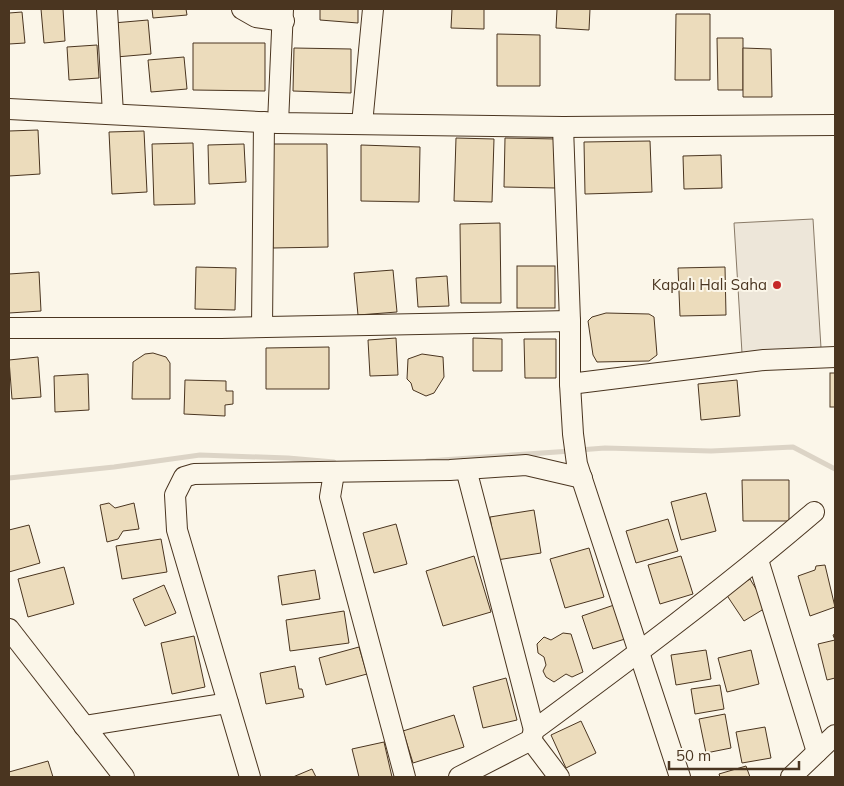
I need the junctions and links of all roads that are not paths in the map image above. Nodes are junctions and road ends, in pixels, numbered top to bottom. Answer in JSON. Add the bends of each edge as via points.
{"nodes":[{"id":1,"x":107,"y":9,"type":"edge"},
{"id":2,"x":242,"y":9,"type":"edge"},
{"id":3,"x":373,"y":9,"type":"edge"},
{"id":4,"x":284,"y":15,"type":"edge"},
{"id":5,"x":9,"y":109,"type":"edge"},
{"id":6,"x":113,"y":114,"type":"junction"},
{"id":7,"x":271,"y":122,"type":"junction"},
{"id":8,"x":362,"y":124,"type":"junction"},
{"id":9,"x":835,"y":125,"type":"edge"},
{"id":10,"x":563,"y":127,"type":"junction"},
{"id":11,"x":570,"y":321,"type":"junction"},
{"id":12,"x":262,"y":327,"type":"junction"},
{"id":13,"x":9,"y":328,"type":"edge"},
{"id":14,"x":835,"y":356,"type":"edge"},
{"id":15,"x":570,"y":384,"type":"junction"},
{"id":16,"x":466,"y":469,"type":"junction"},
{"id":17,"x":579,"y":471,"type":"junction"},
{"id":18,"x":334,"y":473,"type":"junction"},
{"id":19,"x":814,"y":512,"type":"dead end"},
{"id":20,"x":758,"y":560,"type":"junction"},
{"id":21,"x":9,"y":629,"type":"edge"},
{"id":22,"x":640,"y":652,"type":"junction"},
{"id":23,"x":228,"y":703,"type":"junction"},
{"id":24,"x":84,"y":726,"type":"junction"},
{"id":25,"x":532,"y":735,"type":"junction"},
{"id":26,"x":835,"y":735,"type":"edge"},
{"id":27,"x":817,"y":752,"type":"junction"},
{"id":28,"x":124,"y":777,"type":"edge"},
{"id":29,"x":250,"y":777,"type":"edge"},
{"id":30,"x":405,"y":777,"type":"edge"},
{"id":31,"x":459,"y":777,"type":"edge"},
{"id":32,"x":559,"y":777,"type":"edge"},
{"id":33,"x":680,"y":777,"type":"edge"},
{"id":34,"x":791,"y":777,"type":"edge"}],
"edges":[{"from":1,"to":6,"type":"street"},
{"from":2,"to":4,"type":"street","via":[[256,17]]},
{"from":3,"to":8,"type":"street"},
{"from":4,"to":7,"type":"street"},
{"from":5,"to":6,"type":"street"},
{"from":6,"to":7,"type":"street"},
{"from":7,"to":8,"type":"street"},
{"from":7,"to":12,"type":"street"},
{"from":8,"to":10,"type":"street"},
{"from":9,"to":10,"type":"street"},
{"from":10,"to":11,"type":"street"},
{"from":11,"to":12,"type":"street"},
{"from":11,"to":15,"type":"street"},
{"from":12,"to":13,"type":"street"},
{"from":14,"to":15,"type":"street","via":[[764,360]]},
{"from":15,"to":17,"type":"street"},
{"from":16,"to":17,"type":"street","via":[[526,465]]},
{"from":16,"to":18,"type":"street"},
{"from":16,"to":25,"type":"street"},
{"from":17,"to":22,"type":"street"},
{"from":18,"to":23,"type":"street","via":[[194,474],[184,477],[178,489],[175,496],[177,530]]},
{"from":18,"to":30,"type":"street","via":[[330,497]]},
{"from":19,"to":20,"type":"street"},
{"from":20,"to":22,"type":"street"},
{"from":20,"to":27,"type":"street"},
{"from":21,"to":24,"type":"street"},
{"from":22,"to":25,"type":"street"},
{"from":22,"to":33,"type":"street"},
{"from":23,"to":24,"type":"street"},
{"from":23,"to":29,"type":"street"},
{"from":24,"to":28,"type":"street"},
{"from":25,"to":31,"type":"street"},
{"from":25,"to":32,"type":"street"},
{"from":26,"to":27,"type":"street"},
{"from":27,"to":34,"type":"street"}]}
